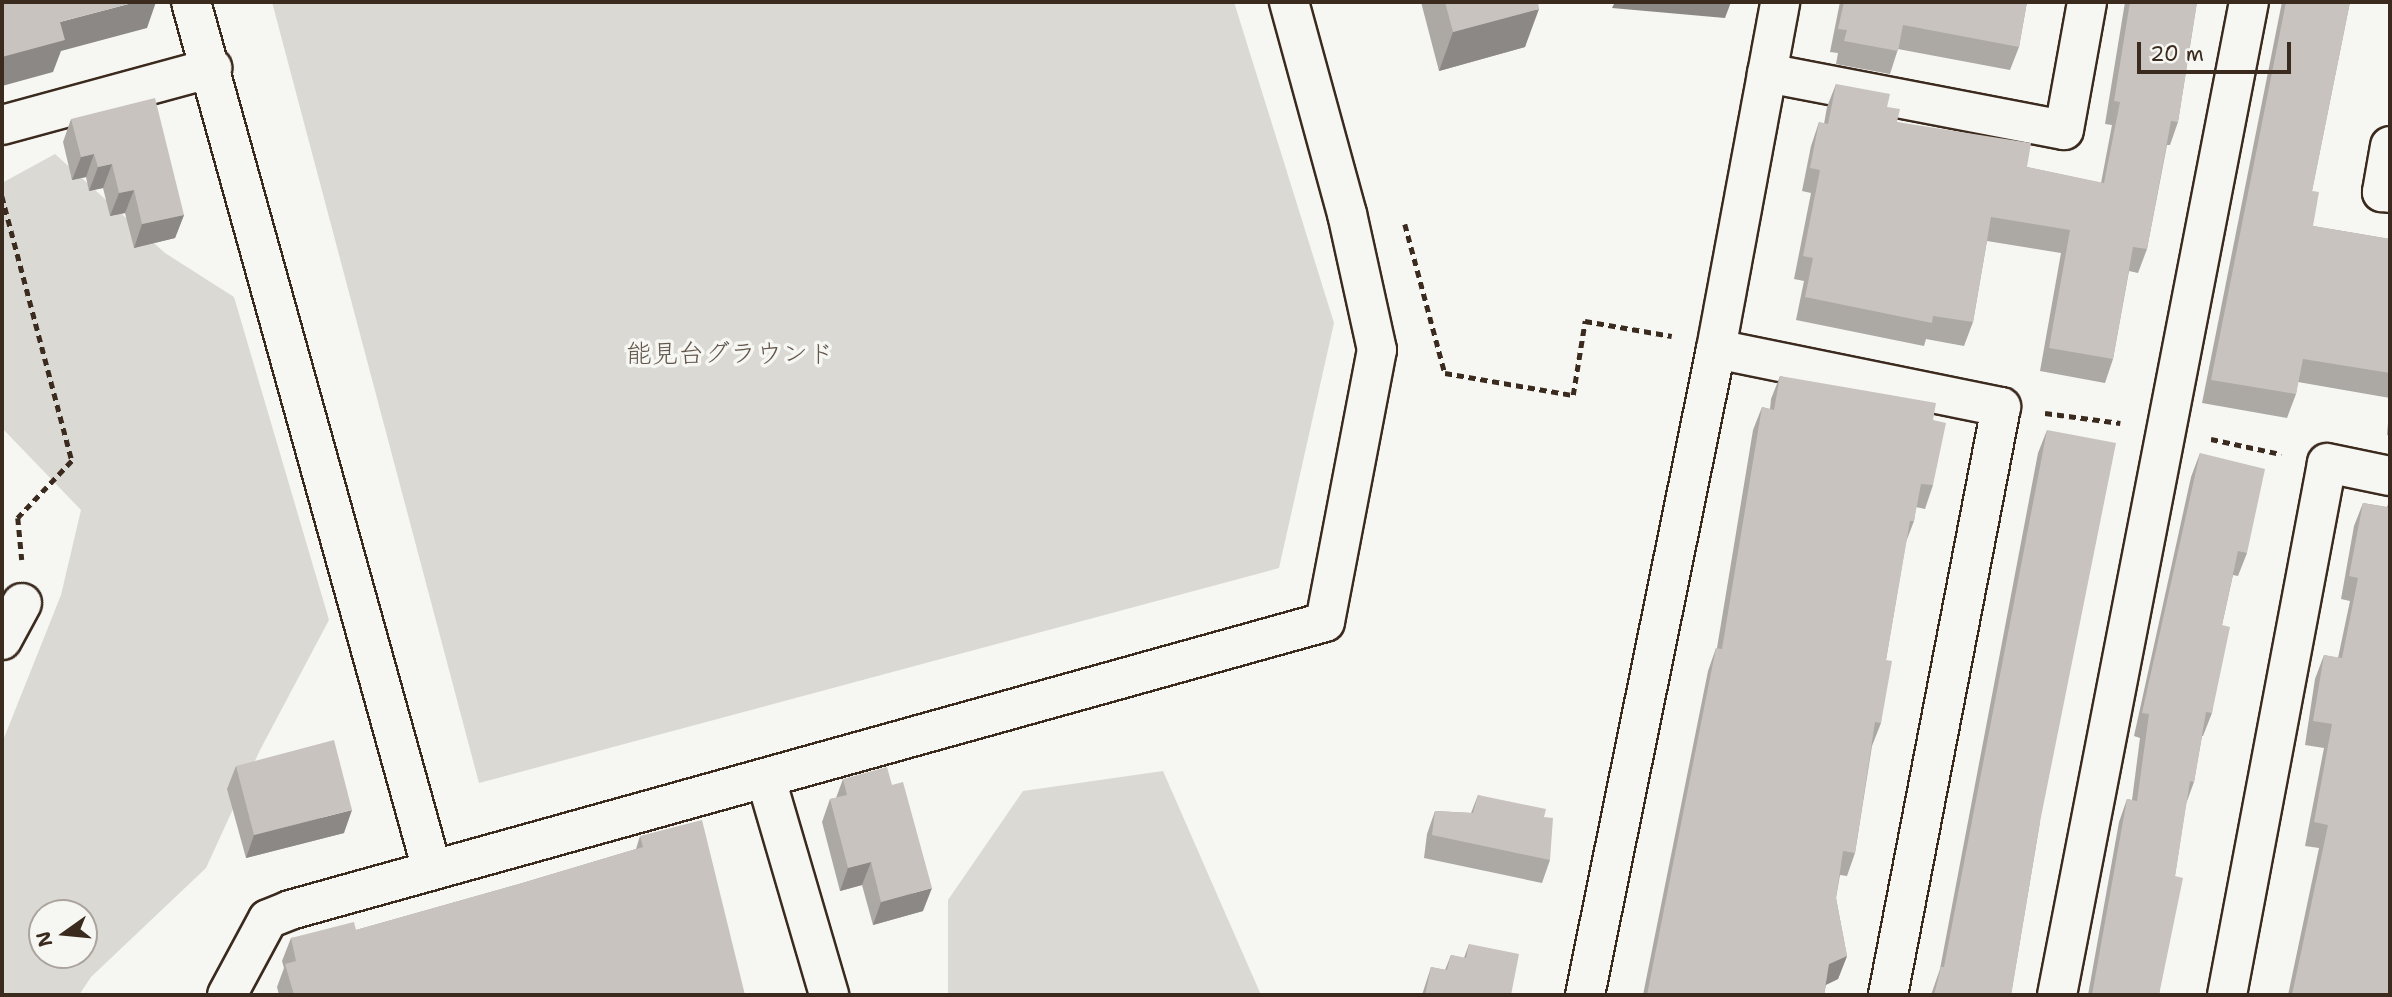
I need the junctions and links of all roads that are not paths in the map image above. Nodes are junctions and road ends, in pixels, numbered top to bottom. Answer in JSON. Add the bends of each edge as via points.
{"nodes":[{"id":1,"x":191,"y":2,"type":"edge"},
{"id":2,"x":1289,"y":2,"type":"edge"},
{"id":3,"x":1780,"y":2,"type":"edge"},
{"id":4,"x":2087,"y":2,"type":"edge"},
{"id":5,"x":2249,"y":2,"type":"edge"},
{"id":6,"x":212,"y":68,"type":"junction"},
{"id":7,"x":1767,"y":73,"type":"junction"},
{"id":8,"x":2,"y":125,"type":"edge"},
{"id":9,"x":2390,"y":146,"type":"edge"},
{"id":10,"x":2390,"y":193,"type":"edge"},
{"id":11,"x":1716,"y":349,"type":"junction"},
{"id":12,"x":2390,"y":476,"type":"edge"},
{"id":13,"x":22,"y":603,"type":"road end"},
{"id":14,"x":2,"y":640,"type":"edge"},
{"id":15,"x":766,"y":779,"type":"junction"},
{"id":16,"x":432,"y":870,"type":"junction"},
{"id":17,"x":227,"y":995,"type":"edge"},
{"id":18,"x":829,"y":995,"type":"edge"},
{"id":19,"x":1585,"y":995,"type":"edge"},
{"id":20,"x":1888,"y":995,"type":"edge"},
{"id":21,"x":2057,"y":995,"type":"edge"},
{"id":22,"x":2227,"y":995,"type":"edge"}],
"edges":[{"from":1,"to":6,"type":"street"},
{"from":2,"to":15,"type":"street","via":[[1348,214],[1377,350],[1325,622]]},
{"from":3,"to":7,"type":"street"},
{"from":4,"to":7,"type":"street","via":[[2064,130]]},
{"from":5,"to":21,"type":"street"},
{"from":6,"to":8,"type":"street"},
{"from":6,"to":16,"type":"street"},
{"from":7,"to":11,"type":"street"},
{"from":9,"to":10,"type":"street","via":[[2382,192]]},
{"from":11,"to":19,"type":"street"},
{"from":11,"to":20,"type":"street","via":[[2001,407]]},
{"from":12,"to":22,"type":"street","via":[[2327,463]]},
{"from":13,"to":14,"type":"street"},
{"from":15,"to":16,"type":"street"},
{"from":15,"to":18,"type":"street"},
{"from":16,"to":17,"type":"street","via":[[268,919]]}]}
